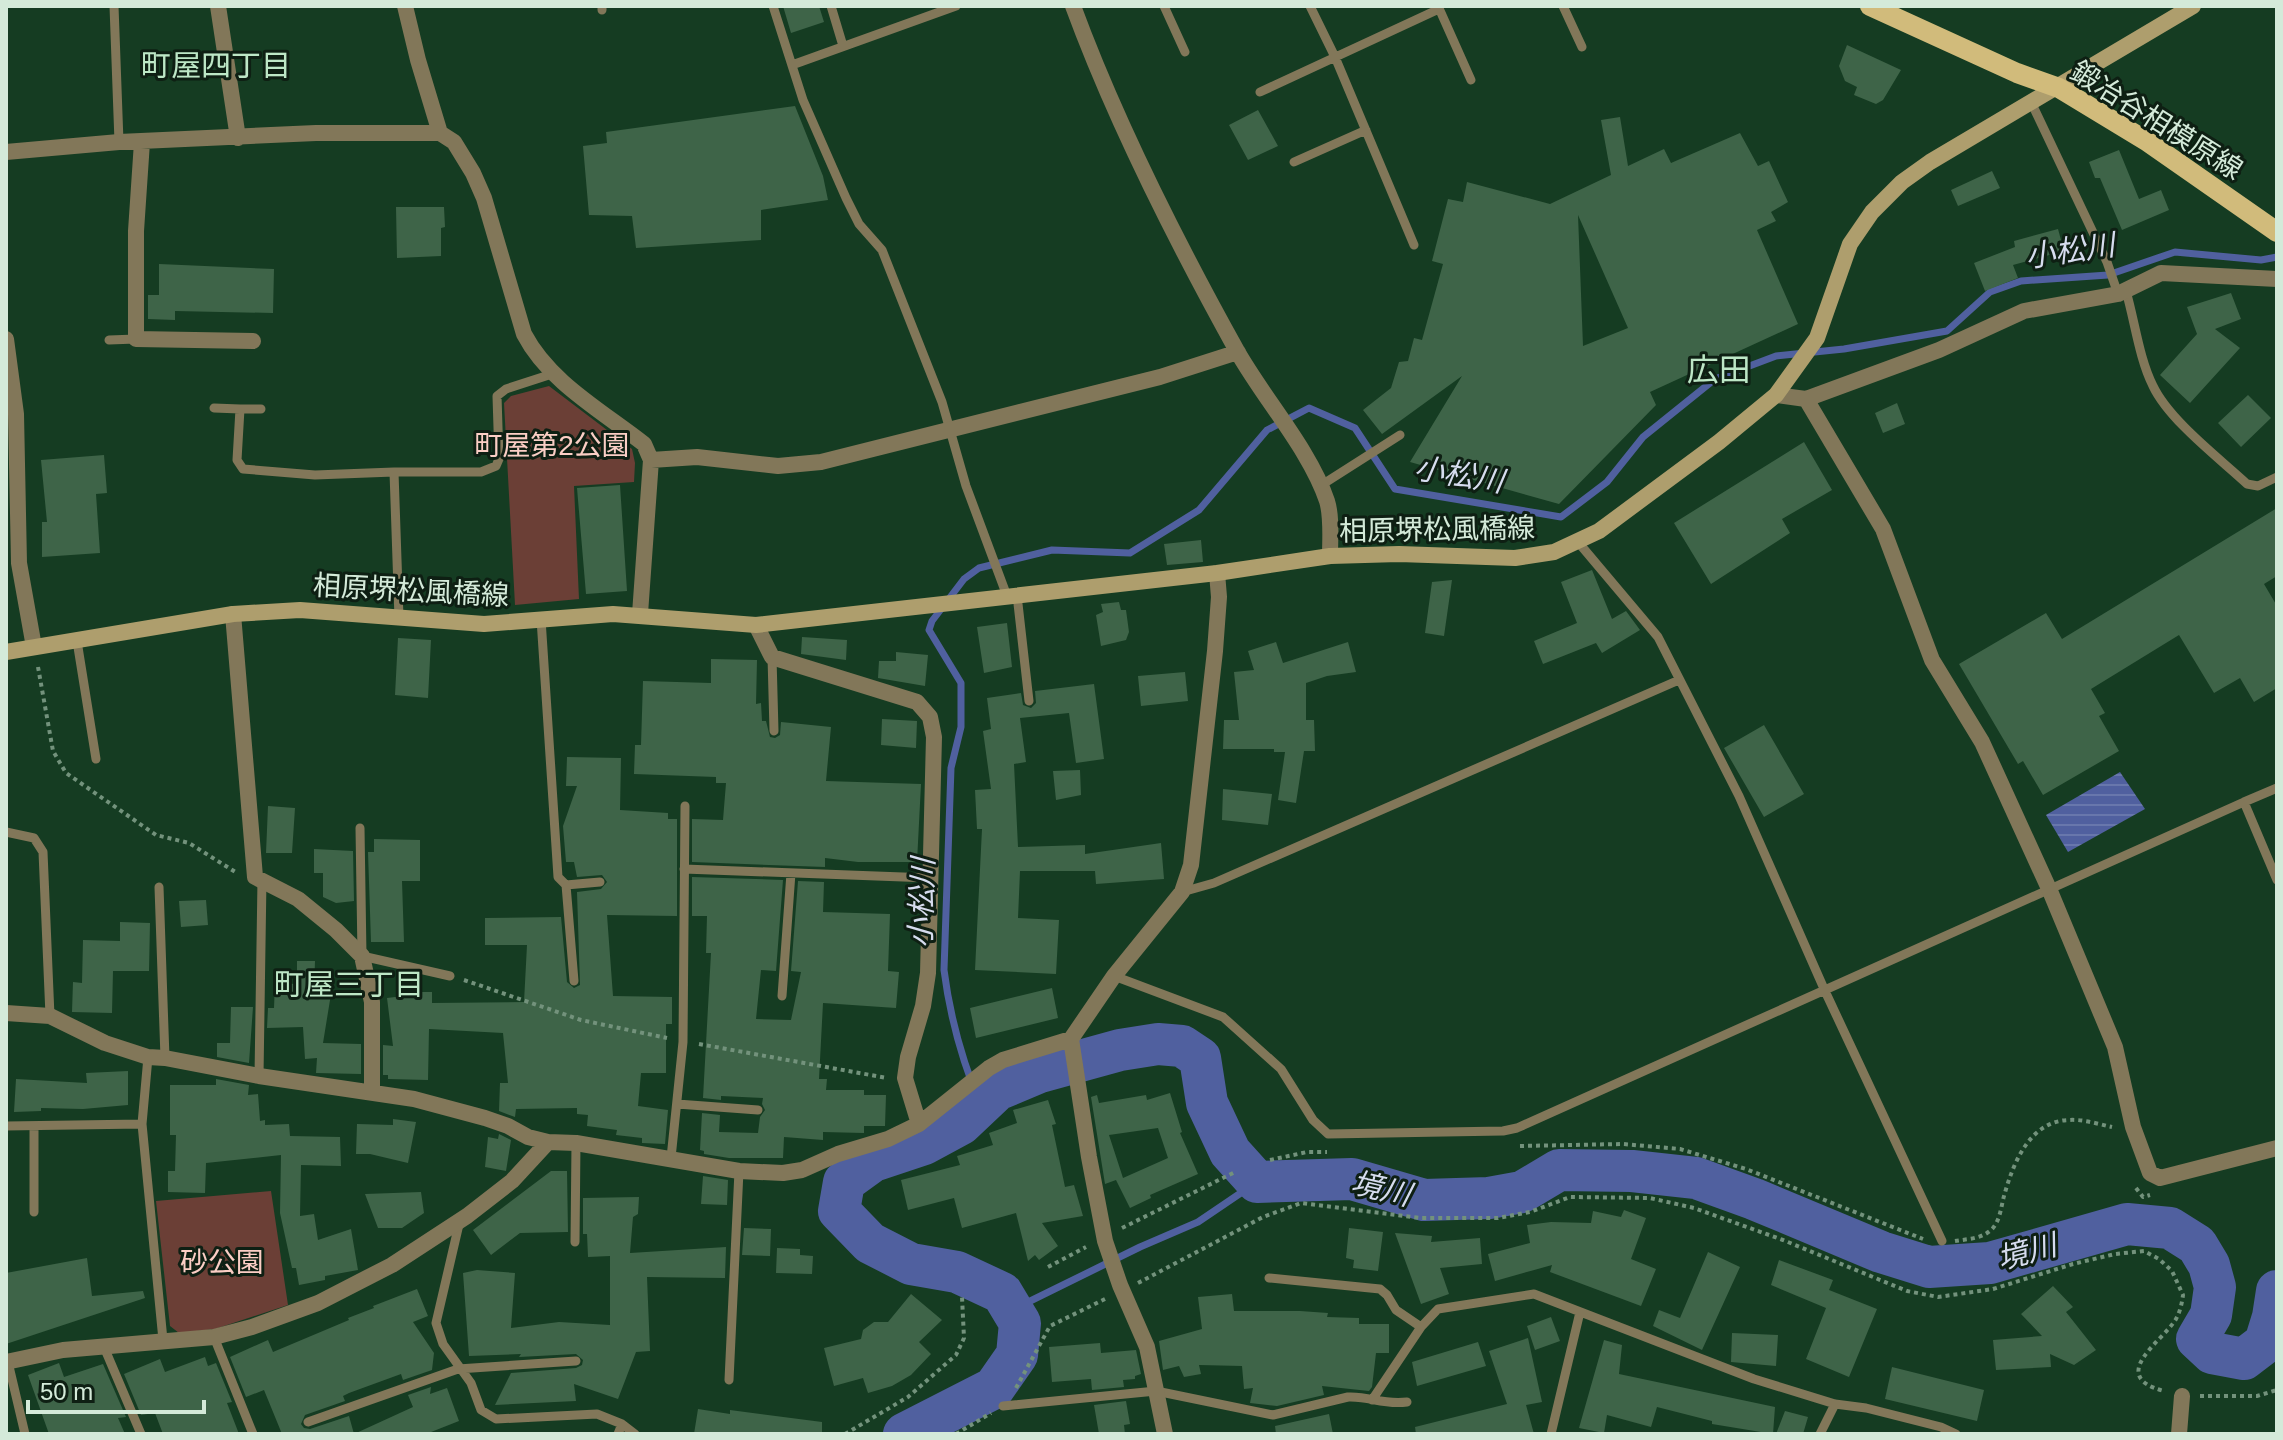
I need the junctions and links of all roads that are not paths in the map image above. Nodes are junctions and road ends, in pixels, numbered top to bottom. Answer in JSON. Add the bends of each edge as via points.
{"nodes":[{"id":1,"x":114,"y":6,"type":"edge"},
{"id":2,"x":218,"y":6,"type":"edge"},
{"id":3,"x":405,"y":6,"type":"edge"},
{"id":4,"x":773,"y":6,"type":"edge"},
{"id":5,"x":831,"y":6,"type":"edge"},
{"id":6,"x":956,"y":6,"type":"edge"},
{"id":7,"x":1073,"y":6,"type":"edge"},
{"id":8,"x":1164,"y":6,"type":"edge"},
{"id":9,"x":1310,"y":6,"type":"edge"},
{"id":10,"x":1563,"y":6,"type":"edge"},
{"id":11,"x":1870,"y":6,"type":"edge"},
{"id":12,"x":2193,"y":6,"type":"edge"},
{"id":13,"x":1439,"y":8,"type":"edge"},
{"id":14,"x":843,"y":46,"type":"junction"},
{"id":15,"x":1582,"y":47,"type":"dead end"},
{"id":16,"x":1185,"y":52,"type":"dead end"},
{"id":17,"x":1335,"y":57,"type":"junction"},
{"id":18,"x":792,"y":65,"type":"junction"},
{"id":19,"x":1471,"y":80,"type":"dead end"},
{"id":20,"x":2059,"y":88,"type":"junction"},
{"id":21,"x":1260,"y":92,"type":"dead end"},
{"id":22,"x":2032,"y":104,"type":"junction"},
{"id":23,"x":1366,"y":130,"type":"junction"},
{"id":24,"x":440,"y":133,"type":"junction"},
{"id":25,"x":238,"y":138,"type":"junction"},
{"id":26,"x":119,"y":142,"type":"junction"},
{"id":27,"x":142,"y":142,"type":"junction"},
{"id":28,"x":6,"y":152,"type":"edge"},
{"id":29,"x":1294,"y":162,"type":"dead end"},
{"id":30,"x":2277,"y":232,"type":"edge"},
{"id":31,"x":1414,"y":245,"type":"dead end"},
{"id":32,"x":2277,"y":279,"type":"edge"},
{"id":33,"x":2120,"y":291,"type":"junction"},
{"id":34,"x":6,"y":339,"type":"edge"},
{"id":35,"x":136,"y":339,"type":"junction"},
{"id":36,"x":109,"y":340,"type":"dead end"},
{"id":37,"x":253,"y":341,"type":"dead end"},
{"id":38,"x":1238,"y":352,"type":"junction"},
{"id":39,"x":8,"y":358,"type":"edge"},
{"id":40,"x":552,"y":374,"type":"junction"},
{"id":41,"x":1779,"y":392,"type":"junction"},
{"id":42,"x":1806,"y":399,"type":"junction"},
{"id":43,"x":214,"y":408,"type":"dead end"},
{"id":44,"x":240,"y":409,"type":"junction"},
{"id":45,"x":261,"y":409,"type":"dead end"},
{"id":46,"x":949,"y":430,"type":"junction"},
{"id":47,"x":1400,"y":435,"type":"dead end"},
{"id":48,"x":651,"y":460,"type":"junction"},
{"id":49,"x":394,"y":472,"type":"junction"},
{"id":50,"x":2277,"y":477,"type":"edge"},
{"id":51,"x":1320,"y":486,"type":"junction"},
{"id":52,"x":1578,"y":542,"type":"junction"},
{"id":53,"x":1330,"y":556,"type":"junction"},
{"id":54,"x":1217,"y":573,"type":"junction"},
{"id":55,"x":1012,"y":596,"type":"junction"},
{"id":56,"x":233,"y":614,"type":"junction"},
{"id":57,"x":640,"y":614,"type":"junction"},
{"id":58,"x":399,"y":618,"type":"junction"},
{"id":59,"x":541,"y":619,"type":"junction"},
{"id":60,"x":756,"y":625,"type":"junction"},
{"id":61,"x":77,"y":641,"type":"junction"},
{"id":62,"x":34,"y":647,"type":"junction"},
{"id":63,"x":6,"y":652,"type":"edge"},
{"id":64,"x":772,"y":657,"type":"junction"},
{"id":65,"x":1679,"y":680,"type":"junction"},
{"id":66,"x":1029,"y":701,"type":"dead end"},
{"id":67,"x":774,"y":731,"type":"dead end"},
{"id":68,"x":96,"y":759,"type":"dead end"},
{"id":69,"x":2277,"y":788,"type":"edge"},
{"id":70,"x":2244,"y":802,"type":"junction"},
{"id":71,"x":685,"y":806,"type":"dead end"},
{"id":72,"x":360,"y":828,"type":"dead end"},
{"id":73,"x":6,"y":832,"type":"edge"},
{"id":74,"x":684,"y":869,"type":"junction"},
{"id":75,"x":791,"y":873,"type":"junction"},
{"id":76,"x":258,"y":878,"type":"junction"},
{"id":77,"x":930,"y":878,"type":"junction"},
{"id":78,"x":2277,"y":880,"type":"edge"},
{"id":79,"x":600,"y":882,"type":"dead end"},
{"id":80,"x":566,"y":885,"type":"junction"},
{"id":81,"x":159,"y":887,"type":"dead end"},
{"id":82,"x":2050,"y":891,"type":"junction"},
{"id":83,"x":1182,"y":892,"type":"junction"},
{"id":84,"x":362,"y":956,"type":"junction"},
{"id":85,"x":450,"y":976,"type":"dead end"},
{"id":86,"x":1114,"y":976,"type":"junction"},
{"id":87,"x":574,"y":981,"type":"dead end"},
{"id":88,"x":1825,"y":991,"type":"junction"},
{"id":89,"x":782,"y":996,"type":"dead end"},
{"id":90,"x":6,"y":1013,"type":"edge"},
{"id":91,"x":50,"y":1016,"type":"junction"},
{"id":92,"x":1072,"y":1045,"type":"junction"},
{"id":93,"x":157,"y":1058,"type":"junction"},
{"id":94,"x":259,"y":1076,"type":"junction"},
{"id":95,"x":372,"y":1092,"type":"junction"},
{"id":96,"x":677,"y":1104,"type":"junction"},
{"id":97,"x":758,"y":1110,"type":"dead end"},
{"id":98,"x":142,"y":1124,"type":"junction"},
{"id":99,"x":919,"y":1124,"type":"junction"},
{"id":100,"x":6,"y":1126,"type":"edge"},
{"id":101,"x":34,"y":1126,"type":"junction"},
{"id":102,"x":548,"y":1142,"type":"junction"},
{"id":103,"x":576,"y":1143,"type":"junction"},
{"id":104,"x":2277,"y":1148,"type":"edge"},
{"id":105,"x":671,"y":1158,"type":"junction"},
{"id":106,"x":739,"y":1171,"type":"junction"},
{"id":107,"x":34,"y":1212,"type":"dead end"},
{"id":108,"x":460,"y":1220,"type":"junction"},
{"id":109,"x":1942,"y":1241,"type":"road end"},
{"id":110,"x":575,"y":1242,"type":"dead end"},
{"id":111,"x":1269,"y":1278,"type":"dead end"},
{"id":112,"x":1580,"y":1312,"type":"junction"},
{"id":113,"x":1421,"y":1327,"type":"junction"},
{"id":114,"x":214,"y":1337,"type":"junction"},
{"id":115,"x":163,"y":1340,"type":"junction"},
{"id":116,"x":104,"y":1347,"type":"junction"},
{"id":117,"x":576,"y":1361,"type":"dead end"},
{"id":118,"x":7,"y":1362,"type":"edge"},
{"id":119,"x":458,"y":1369,"type":"junction"},
{"id":120,"x":729,"y":1380,"type":"dead end"},
{"id":121,"x":1156,"y":1391,"type":"junction"},
{"id":122,"x":2182,"y":1396,"type":"road end"},
{"id":123,"x":1372,"y":1400,"type":"junction"},
{"id":124,"x":1407,"y":1402,"type":"dead end"},
{"id":125,"x":1835,"y":1404,"type":"junction"},
{"id":126,"x":1003,"y":1406,"type":"road end"},
{"id":127,"x":308,"y":1422,"type":"dead end"},
{"id":128,"x":620,"y":1429,"type":"edge"},
{"id":129,"x":25,"y":1434,"type":"edge"},
{"id":130,"x":141,"y":1434,"type":"edge"},
{"id":131,"x":253,"y":1434,"type":"edge"},
{"id":132,"x":635,"y":1434,"type":"edge"},
{"id":133,"x":1165,"y":1434,"type":"edge"},
{"id":134,"x":1551,"y":1434,"type":"edge"},
{"id":135,"x":1820,"y":1434,"type":"edge"},
{"id":136,"x":1956,"y":1434,"type":"edge"},
{"id":137,"x":2179,"y":1434,"type":"edge"}],
"edges":[{"from":1,"to":26,"type":"lane"},
{"from":2,"to":25,"type":"street"},
{"from":3,"to":24,"type":"street"},
{"from":4,"to":18,"type":"lane"},
{"from":5,"to":14,"type":"lane"},
{"from":6,"to":14,"type":"lane"},
{"from":7,"to":38,"type":"street","via":[[1120,120]]},
{"from":8,"to":16,"type":"lane"},
{"from":9,"to":17,"type":"lane"},
{"from":10,"to":15,"type":"lane"},
{"from":11,"to":20,"type":"main road","name":"鍛冶谷相模原線"},
{"from":12,"to":20,"type":"street","name":"相原堺松風橋線"},
{"from":13,"to":17,"type":"lane"},
{"from":13,"to":19,"type":"lane"},
{"from":14,"to":18,"type":"lane"},
{"from":17,"to":21,"type":"lane"},
{"from":17,"to":23,"type":"lane"},
{"from":18,"to":46,"type":"lane","via":[[846,198],[859,224],[882,250]]},
{"from":20,"to":22,"type":"street","name":"相原堺松風橋線"},
{"from":20,"to":30,"type":"main road","name":"鍛冶谷相模原線"},
{"from":22,"to":33,"type":"lane"},
{"from":22,"to":41,"type":"street","name":"相原堺松風橋線","via":[[1930,162],[1872,212],[1850,244],[1817,338]]},
{"from":23,"to":29,"type":"lane"},
{"from":23,"to":31,"type":"lane"},
{"from":24,"to":25,"type":"street"},
{"from":24,"to":40,"type":"street","via":[[454,142],[473,173],[524,334]]},
{"from":25,"to":27,"type":"street"},
{"from":26,"to":27,"type":"street"},
{"from":26,"to":28,"type":"street"},
{"from":27,"to":35,"type":"street"},
{"from":32,"to":33,"type":"street","via":[[2166,272]]},
{"from":33,"to":42,"type":"street","via":[[2024,311],[1939,350]]},
{"from":33,"to":50,"type":"lane","via":[[2148,374],[2172,414],[2247,484],[2258,486]]},
{"from":34,"to":39,"type":"street"},
{"from":35,"to":36,"type":"lane"},
{"from":35,"to":37,"type":"street"},
{"from":38,"to":46,"type":"street"},
{"from":38,"to":51,"type":"street"},
{"from":39,"to":62,"type":"street","via":[[16,414],[19,563]]},
{"from":40,"to":48,"type":"street","via":[[644,444]]},
{"from":40,"to":49,"type":"lane","via":[[497,396],[496,466],[481,472]]},
{"from":41,"to":42,"type":"street"},
{"from":41,"to":52,"type":"street","name":"相原堺松風橋線","via":[[1657,490]]},
{"from":42,"to":82,"type":"street","via":[[1883,529],[1932,660],[1982,742]]},
{"from":43,"to":44,"type":"lane"},
{"from":44,"to":45,"type":"lane"},
{"from":44,"to":49,"type":"lane","via":[[237,460],[243,469],[315,475]]},
{"from":46,"to":48,"type":"street","via":[[798,465],[697,457]]},
{"from":46,"to":55,"type":"lane","via":[[988,546]]},
{"from":47,"to":51,"type":"lane"},
{"from":48,"to":57,"type":"street"},
{"from":49,"to":58,"type":"lane"},
{"from":51,"to":53,"type":"street","via":[[1328,504]]},
{"from":52,"to":53,"type":"street","name":"相原堺松風橋線","via":[[1515,558]]},
{"from":52,"to":65,"type":"lane","via":[[1658,637]]},
{"from":53,"to":54,"type":"street","name":"相原堺松風橋線"},
{"from":54,"to":55,"type":"street","name":"相原堺松風橋線"},
{"from":54,"to":83,"type":"street","via":[[1215,651],[1196,836]]},
{"from":55,"to":60,"type":"street","name":"相原堺松風橋線"},
{"from":55,"to":66,"type":"lane"},
{"from":56,"to":58,"type":"street","name":"相原堺松風橋線","via":[[300,610]]},
{"from":56,"to":61,"type":"street","name":"相原堺松風橋線"},
{"from":56,"to":76,"type":"street"},
{"from":57,"to":59,"type":"street","name":"相原堺松風橋線"},
{"from":57,"to":60,"type":"street","name":"相原堺松風橋線"},
{"from":58,"to":59,"type":"street","name":"相原堺松風橋線","via":[[460,624]]},
{"from":59,"to":80,"type":"lane","via":[[558,877]]},
{"from":60,"to":64,"type":"street"},
{"from":61,"to":62,"type":"street","name":"相原堺松風橋線"},
{"from":61,"to":68,"type":"lane"},
{"from":62,"to":63,"type":"street","name":"相原堺松風橋線"},
{"from":64,"to":67,"type":"lane"},
{"from":64,"to":77,"type":"street","via":[[917,702],[927,712],[934,737]]},
{"from":65,"to":83,"type":"lane","via":[[1214,883]]},
{"from":65,"to":88,"type":"lane","via":[[1739,796]]},
{"from":69,"to":70,"type":"lane"},
{"from":70,"to":78,"type":"lane"},
{"from":70,"to":82,"type":"lane"},
{"from":71,"to":74,"type":"lane"},
{"from":72,"to":84,"type":"lane"},
{"from":73,"to":91,"type":"lane","via":[[34,838],[43,852]]},
{"from":74,"to":75,"type":"lane"},
{"from":74,"to":96,"type":"lane","via":[[683,1042]]},
{"from":75,"to":77,"type":"lane"},
{"from":75,"to":89,"type":"lane"},
{"from":76,"to":84,"type":"street","via":[[298,899]]},
{"from":76,"to":94,"type":"lane"},
{"from":77,"to":99,"type":"street","via":[[928,973],[905,1078]]},
{"from":79,"to":80,"type":"lane"},
{"from":80,"to":87,"type":"lane"},
{"from":81,"to":93,"type":"lane"},
{"from":82,"to":88,"type":"lane"},
{"from":82,"to":104,"type":"street","via":[[2115,1047],[2133,1127],[2150,1173],[2160,1178]]},
{"from":83,"to":86,"type":"street"},
{"from":84,"to":85,"type":"lane"},
{"from":84,"to":95,"type":"street","via":[[372,1002]]},
{"from":86,"to":88,"type":"lane","via":[[1223,1017],[1281,1069],[1328,1134],[1517,1128]]},
{"from":86,"to":92,"type":"street"},
{"from":88,"to":109,"type":"lane"},
{"from":90,"to":91,"type":"street"},
{"from":91,"to":93,"type":"street","via":[[105,1043]]},
{"from":92,"to":99,"type":"street","via":[[1019,1053],[989,1068]]},
{"from":92,"to":121,"type":"street","via":[[1105,1239],[1147,1347]]},
{"from":93,"to":94,"type":"street"},
{"from":93,"to":98,"type":"lane"},
{"from":94,"to":95,"type":"street"},
{"from":95,"to":102,"type":"street","via":[[485,1118]]},
{"from":96,"to":97,"type":"lane"},
{"from":96,"to":105,"type":"lane"},
{"from":98,"to":101,"type":"lane"},
{"from":98,"to":115,"type":"lane"},
{"from":99,"to":106,"type":"street","via":[[802,1170]]},
{"from":100,"to":101,"type":"lane"},
{"from":101,"to":107,"type":"lane"},
{"from":102,"to":103,"type":"street"},
{"from":102,"to":108,"type":"street","via":[[512,1181]]},
{"from":103,"to":105,"type":"street"},
{"from":103,"to":110,"type":"lane"},
{"from":105,"to":106,"type":"street"},
{"from":106,"to":120,"type":"lane"},
{"from":108,"to":114,"type":"street","via":[[392,1265],[318,1303]]},
{"from":108,"to":119,"type":"lane","via":[[436,1323]]},
{"from":111,"to":113,"type":"lane","via":[[1380,1289],[1396,1310]]},
{"from":112,"to":113,"type":"lane","via":[[1528,1294],[1445,1306]]},
{"from":112,"to":125,"type":"lane"},
{"from":112,"to":134,"type":"lane"},
{"from":113,"to":123,"type":"lane"},
{"from":114,"to":115,"type":"street"},
{"from":114,"to":131,"type":"lane"},
{"from":115,"to":116,"type":"street"},
{"from":116,"to":118,"type":"street"},
{"from":116,"to":130,"type":"lane"},
{"from":117,"to":119,"type":"lane"},
{"from":118,"to":129,"type":"lane"},
{"from":119,"to":127,"type":"lane"},
{"from":119,"to":128,"type":"lane","via":[[491,1418],[597,1414]]},
{"from":121,"to":123,"type":"lane","via":[[1273,1415],[1348,1397]]},
{"from":121,"to":126,"type":"lane"},
{"from":121,"to":133,"type":"street"},
{"from":122,"to":137,"type":"street"},
{"from":123,"to":124,"type":"lane"},
{"from":125,"to":135,"type":"lane"},
{"from":125,"to":136,"type":"lane"},
{"from":128,"to":132,"type":"lane"}]}
